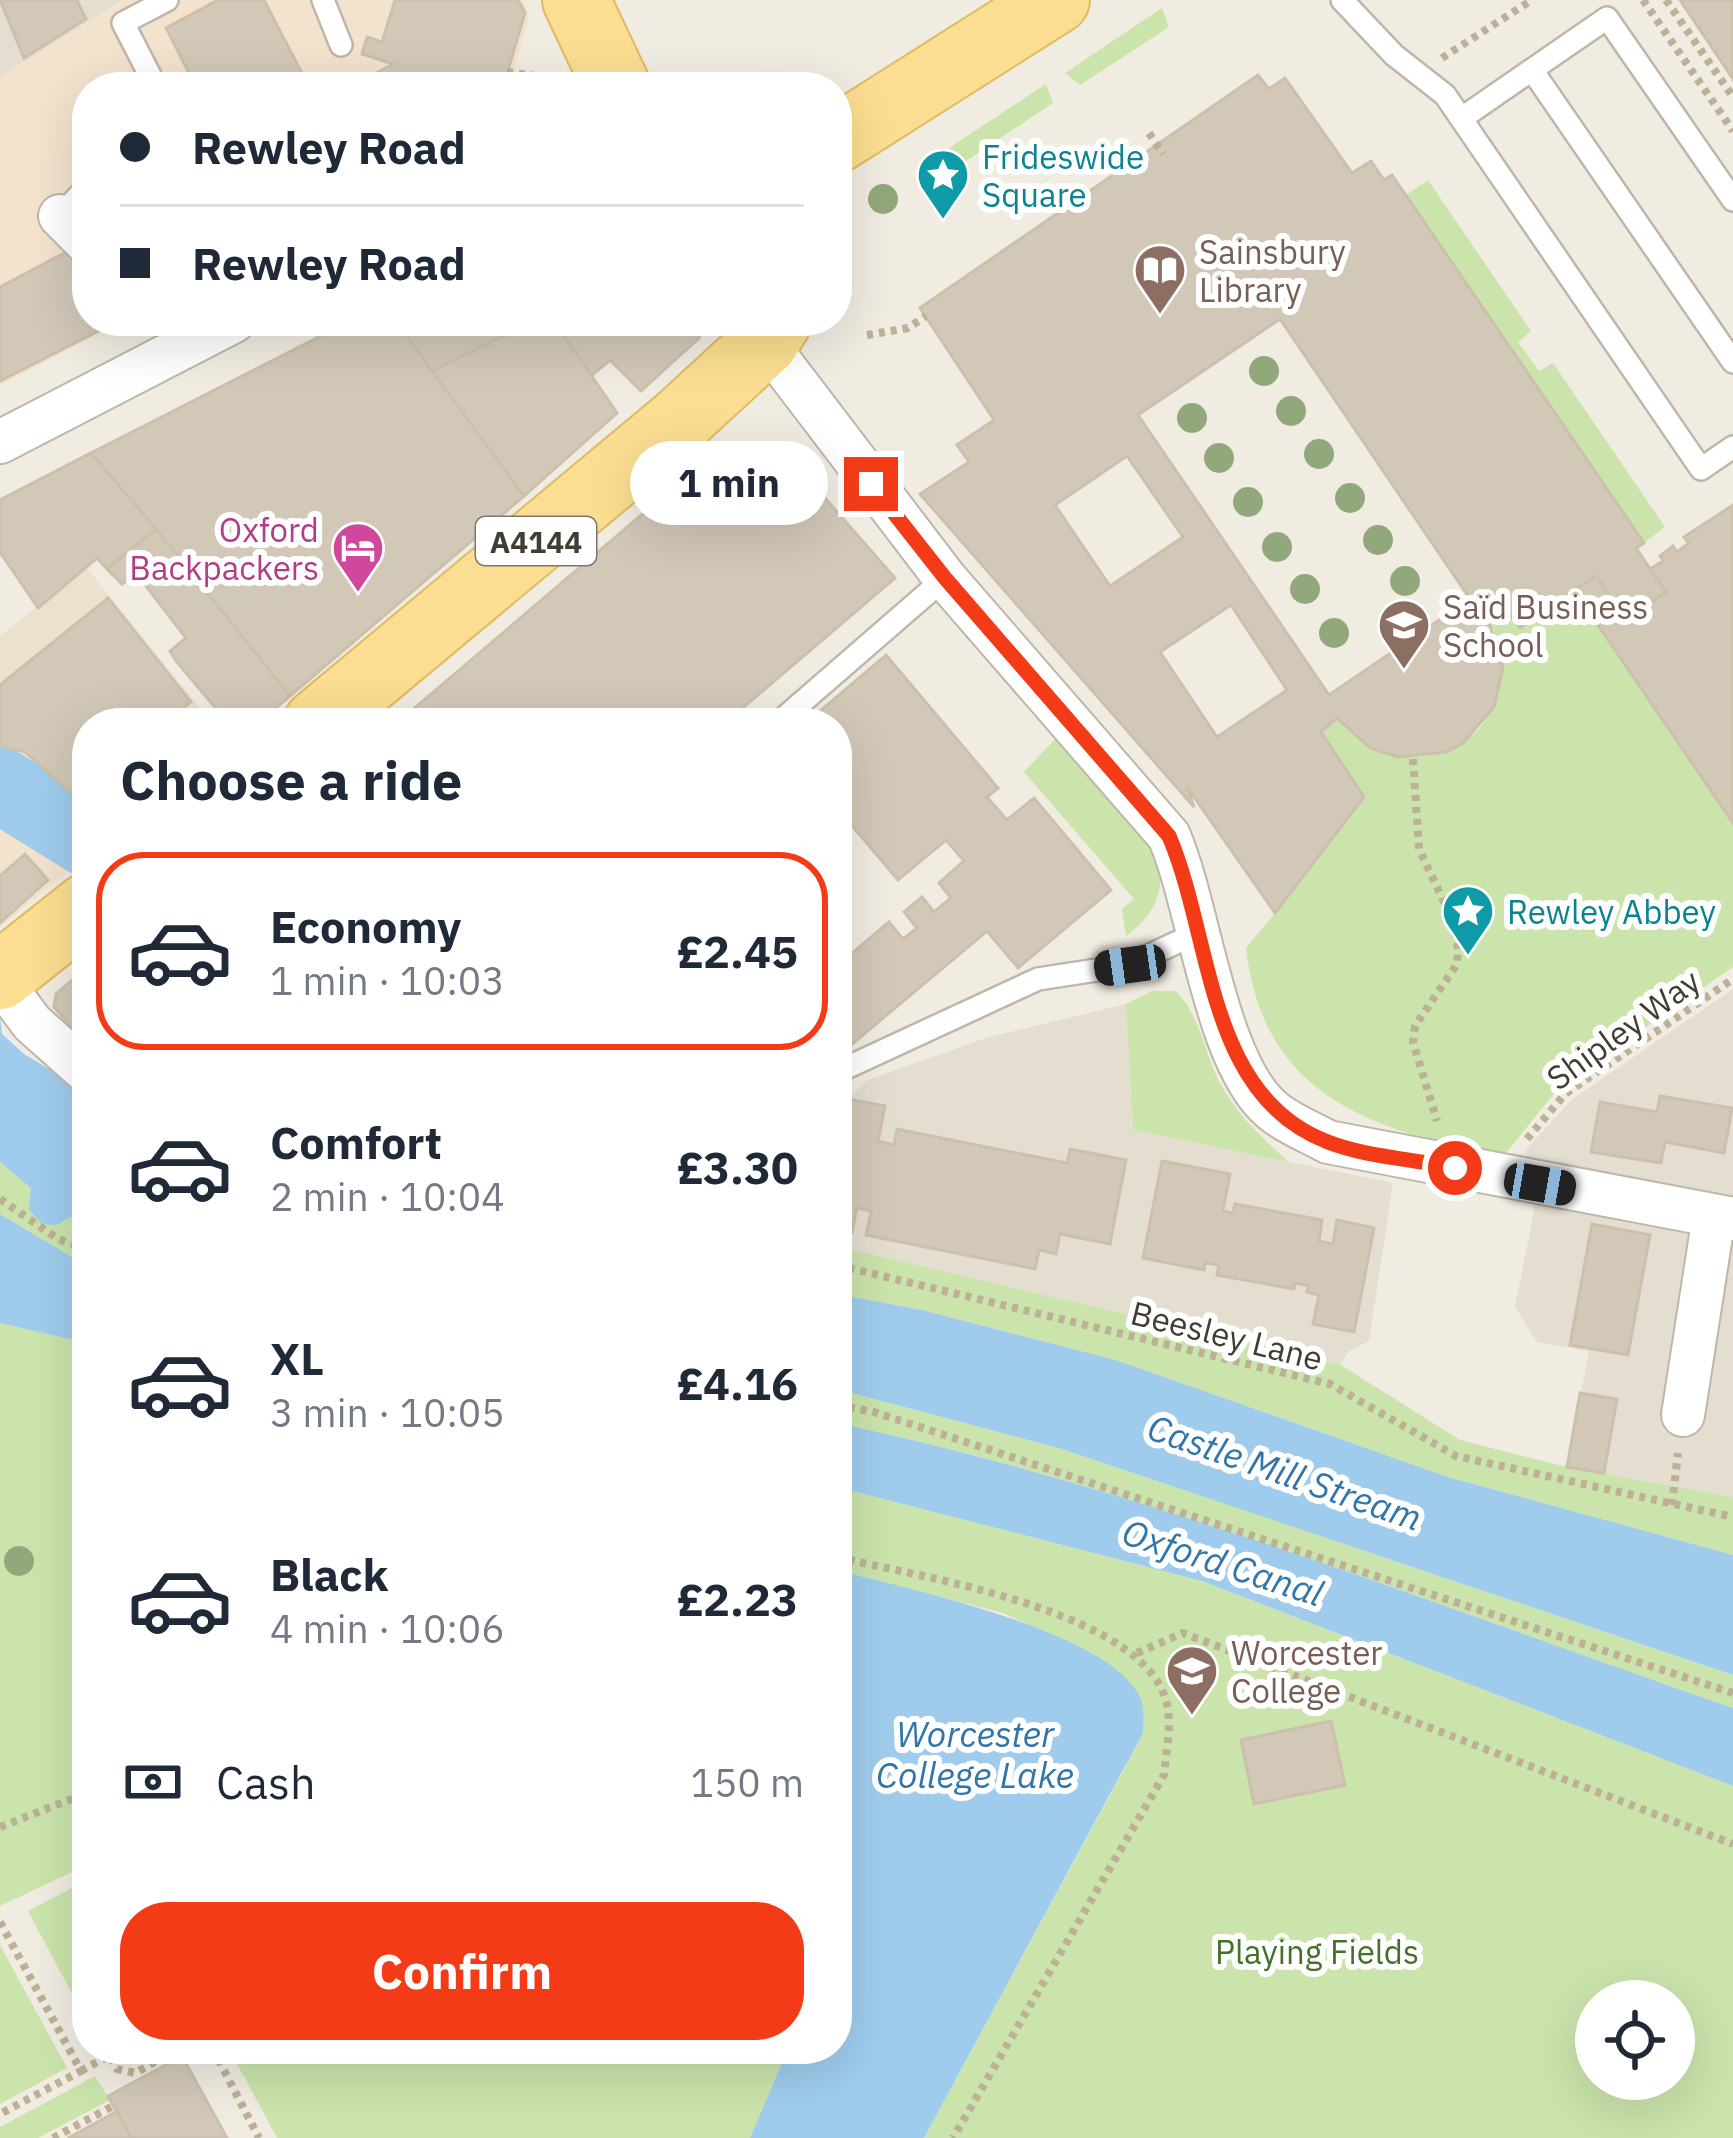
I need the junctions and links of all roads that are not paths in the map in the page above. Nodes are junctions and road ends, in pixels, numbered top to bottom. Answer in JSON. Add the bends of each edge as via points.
{"nodes":[{"id":1,"x":167,"y":0,"type":"edge"},
{"id":2,"x":323,"y":0,"type":"edge"},
{"id":3,"x":576,"y":0,"type":"edge"},
{"id":4,"x":1056,"y":0,"type":"edge"},
{"id":5,"x":1342,"y":0,"type":"edge"},
{"id":6,"x":340,"y":45,"type":"dead end"},
{"id":7,"x":1532,"y":70,"type":"junction"},
{"id":8,"x":148,"y":72,"type":"edge"},
{"id":9,"x":610,"y":72,"type":"edge"},
{"id":10,"x":1462,"y":118,"type":"junction"},
{"id":11,"x":852,"y":129,"type":"edge"},
{"id":12,"x":1733,"y":200,"type":"edge"},
{"id":13,"x":169,"y":336,"type":"edge"},
{"id":14,"x":760,"y":345,"type":"edge"},
{"id":15,"x":1733,"y":362,"type":"edge"},
{"id":16,"x":0,"y":442,"type":"edge"},
{"id":17,"x":1733,"y":447,"type":"edge"},
{"id":18,"x":945,"y":578,"type":"junction"},
{"id":19,"x":335,"y":708,"type":"edge"},
{"id":20,"x":795,"y":708,"type":"edge"},
{"id":21,"x":72,"y":919,"type":"edge"},
{"id":22,"x":1201,"y":932,"type":"junction"},
{"id":23,"x":0,"y":978,"type":"edge"},
{"id":24,"x":72,"y":1059,"type":"edge"},
{"id":25,"x":852,"y":1065,"type":"edge"},
{"id":26,"x":1724,"y":1218,"type":"edge"},
{"id":27,"x":1683,"y":1415,"type":"road end"}],
"edges":[{"from":1,"to":8,"type":"lane","via":[[123,23]]},
{"from":2,"to":6,"type":"lane"},
{"from":3,"to":9,"type":"main road"},
{"from":4,"to":11,"type":"main road"},
{"from":5,"to":10,"type":"lane"},
{"from":7,"to":10,"type":"lane"},
{"from":7,"to":12,"type":"lane","via":[[1607,18]]},
{"from":7,"to":15,"type":"lane"},
{"from":10,"to":17,"type":"lane","via":[[1702,469]]},
{"from":13,"to":16,"type":"street"},
{"from":14,"to":18,"type":"street"},
{"from":14,"to":19,"type":"main road","number":"A4144"},
{"from":18,"to":20,"type":"lane"},
{"from":18,"to":22,"type":"street","via":[[1169,836]]},
{"from":21,"to":23,"type":"main road"},
{"from":22,"to":25,"type":"lane","via":[[1130,965],[1038,979]]},
{"from":22,"to":26,"type":"street","via":[[1232,1053],[1270,1108],[1328,1142]]},
{"from":23,"to":24,"type":"street","via":[[32,1023]]},
{"from":26,"to":27,"type":"street"}]}
